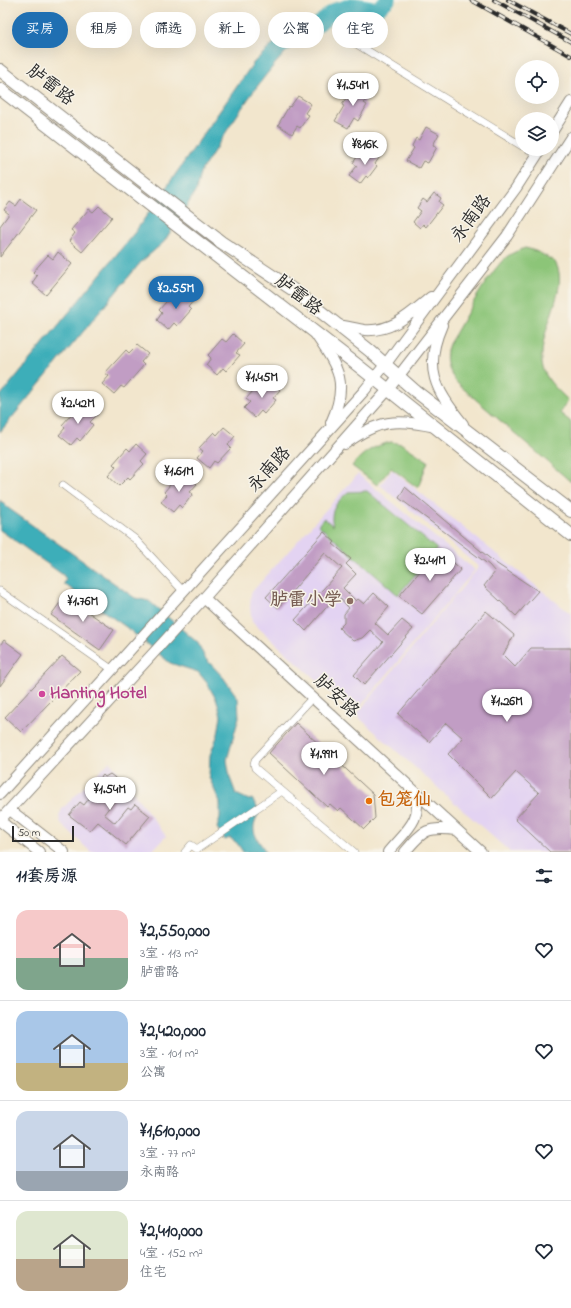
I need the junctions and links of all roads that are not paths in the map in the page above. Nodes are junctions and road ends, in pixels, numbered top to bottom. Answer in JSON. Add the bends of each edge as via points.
{"nodes":[{"id":1,"x":363,"y":48,"type":"edge"},
{"id":2,"x":0,"y":70,"type":"edge"},
{"id":3,"x":0,"y":89,"type":"edge"},
{"id":4,"x":571,"y":102,"type":"edge"},
{"id":5,"x":559,"y":121,"type":"edge"},
{"id":6,"x":571,"y":138,"type":"edge"},
{"id":7,"x":515,"y":142,"type":"edge"},
{"id":8,"x":536,"y":156,"type":"edge"},
{"id":9,"x":443,"y":287,"type":"junction"},
{"id":10,"x":446,"y":313,"type":"junction"},
{"id":11,"x":336,"y":325,"type":"junction"},
{"id":12,"x":312,"y":330,"type":"junction"},
{"id":13,"x":385,"y":365,"type":"junction"},
{"id":14,"x":398,"y":376,"type":"junction"},
{"id":15,"x":374,"y":379,"type":"junction"},
{"id":16,"x":387,"y":391,"type":"junction"},
{"id":17,"x":436,"y":427,"type":"junction"},
{"id":18,"x":327,"y":431,"type":"junction"},
{"id":19,"x":472,"y":435,"type":"junction"},
{"id":20,"x":332,"y":453,"type":"junction"},
{"id":21,"x":63,"y":485,"type":"dead end"},
{"id":22,"x":571,"y":511,"type":"edge"},
{"id":23,"x":571,"y":535,"type":"edge"},
{"id":24,"x":0,"y":591,"type":"edge"},
{"id":25,"x":183,"y":591,"type":"junction"},
{"id":26,"x":204,"y":598,"type":"junction"},
{"id":27,"x":113,"y":670,"type":"junction"},
{"id":28,"x":312,"y":698,"type":"junction"},
{"id":29,"x":282,"y":791,"type":"junction"},
{"id":30,"x":414,"y":792,"type":"junction"},
{"id":31,"x":0,"y":794,"type":"edge"},
{"id":32,"x":10,"y":810,"type":"junction"},
{"id":33,"x":0,"y":821,"type":"edge"},
{"id":34,"x":457,"y":830,"type":"junction"},
{"id":35,"x":199,"y":850,"type":"edge"},
{"id":36,"x":39,"y":852,"type":"edge"},
{"id":37,"x":64,"y":852,"type":"edge"},
{"id":38,"x":185,"y":852,"type":"edge"},
{"id":39,"x":354,"y":852,"type":"edge"},
{"id":40,"x":388,"y":852,"type":"edge"},
{"id":41,"x":405,"y":852,"type":"edge"},
{"id":42,"x":481,"y":852,"type":"edge"}],
"edges":[{"from":1,"to":7,"type":"street"},
{"from":2,"to":11,"type":"main road","name":"胪雷路","via":[[230,249],[292,289]]},
{"from":3,"to":12,"type":"main road","name":"胪雷路"},
{"from":4,"to":5,"type":"main road"},
{"from":6,"to":10,"type":"main road","via":[[507,236]]},
{"from":8,"to":9,"type":"main road","name":"永南路"},
{"from":9,"to":11,"type":"main road","via":[[401,321],[382,329],[365,330]]},
{"from":9,"to":13,"type":"main road","name":"永南路"},
{"from":10,"to":14,"type":"main road"},
{"from":10,"to":19,"type":"main road","via":[[433,348],[433,372],[445,402]]},
{"from":11,"to":13,"type":"main road","name":"胪雷路"},
{"from":12,"to":15,"type":"main road","name":"胪雷路"},
{"from":12,"to":18,"type":"main road","via":[[333,360],[342,392],[338,408]]},
{"from":13,"to":14,"type":"main road","name":"胪雷路"},
{"from":13,"to":15,"type":"main road","name":"永南路"},
{"from":14,"to":16,"type":"main road"},
{"from":14,"to":19,"type":"main road","name":"胪雷路"},
{"from":15,"to":16,"type":"main road","name":"胪雷路"},
{"from":15,"to":18,"type":"main road","name":"永南路"},
{"from":16,"to":17,"type":"main road","name":"胪雷路"},
{"from":16,"to":20,"type":"main road"},
{"from":17,"to":20,"type":"main road","via":[[404,421],[386,422]]},
{"from":17,"to":23,"type":"main road","name":"胪雷路"},
{"from":18,"to":25,"type":"main road","name":"永南路"},
{"from":19,"to":22,"type":"main road","name":"胪雷路"},
{"from":20,"to":26,"type":"main road"},
{"from":21,"to":25,"type":"street","via":[[135,539]]},
{"from":24,"to":27,"type":"street"},
{"from":25,"to":27,"type":"main road","name":"永南路"},
{"from":26,"to":28,"type":"main road","name":"胪安路"},
{"from":26,"to":32,"type":"main road"},
{"from":27,"to":31,"type":"main road","name":"永南路"},
{"from":28,"to":29,"type":"street","via":[[254,764],[255,768]]},
{"from":28,"to":30,"type":"main road","name":"胪安路"},
{"from":29,"to":35,"type":"street","via":[[218,834]]},
{"from":29,"to":39,"type":"street"},
{"from":30,"to":34,"type":"main road","name":"胪安路"},
{"from":30,"to":40,"type":"main road","via":[[418,801],[414,821]]},
{"from":32,"to":33,"type":"main road"},
{"from":32,"to":37,"type":"main road"},
{"from":33,"to":36,"type":"main road"},
{"from":34,"to":41,"type":"main road","via":[[427,830]]},
{"from":34,"to":42,"type":"main road","name":"胪安路"},
{"from":35,"to":38,"type":"street","via":[[191,845]]}]}
